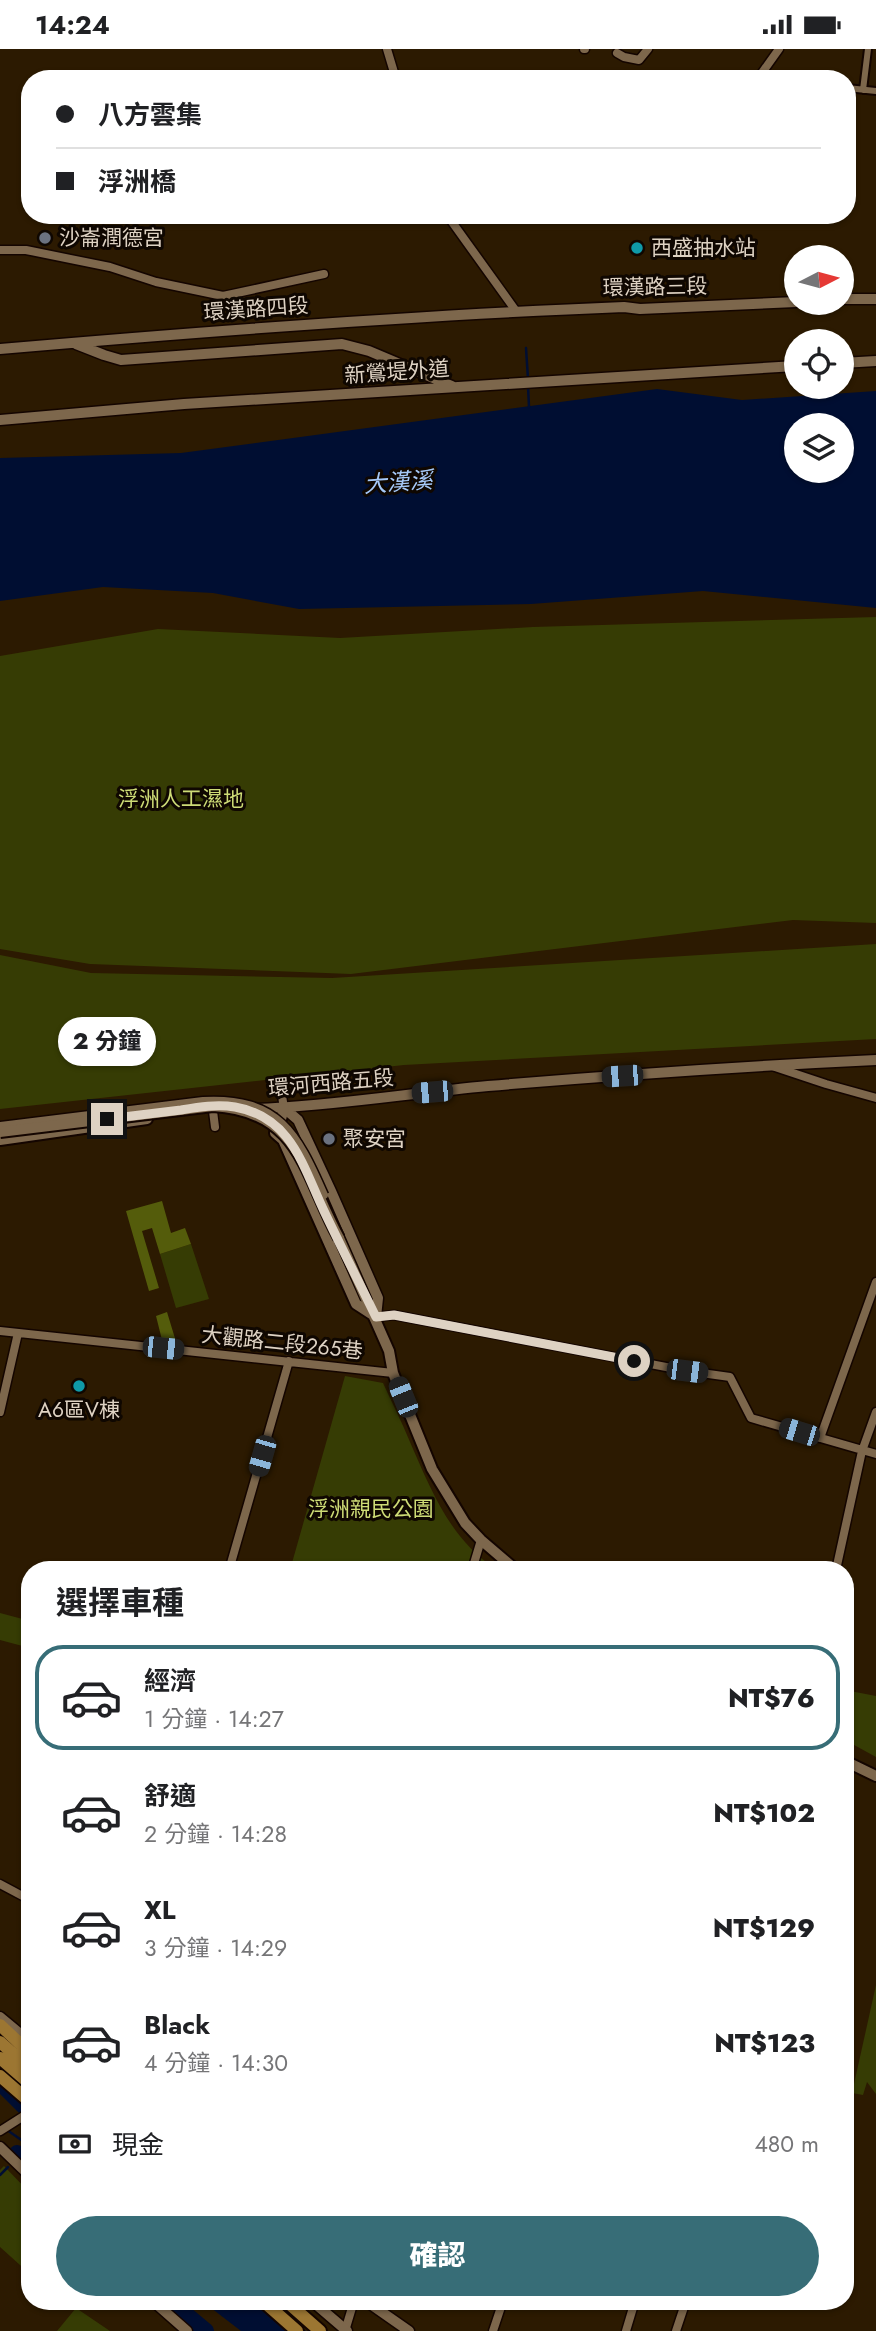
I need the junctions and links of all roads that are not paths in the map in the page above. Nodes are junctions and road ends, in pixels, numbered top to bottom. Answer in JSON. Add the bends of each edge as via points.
{"nodes":[{"id":1,"x":387,"y":49,"type":"edge"},
{"id":2,"x":648,"y":49,"type":"edge"},
{"id":3,"x":779,"y":49,"type":"edge"},
{"id":4,"x":868,"y":49,"type":"edge"},
{"id":5,"x":617,"y":53,"type":"dead end"},
{"id":6,"x":393,"y":70,"type":"edge"},
{"id":7,"x":764,"y":70,"type":"edge"},
{"id":8,"x":856,"y":89,"type":"edge"},
{"id":9,"x":863,"y":90,"type":"junction"},
{"id":10,"x":876,"y":91,"type":"edge"},
{"id":11,"x":453,"y":224,"type":"edge"},
{"id":12,"x":0,"y":250,"type":"edge"},
{"id":13,"x":324,"y":274,"type":"dead end"},
{"id":14,"x":854,"y":299,"type":"edge"},
{"id":15,"x":876,"y":299,"type":"edge"},
{"id":16,"x":784,"y":303,"type":"edge"},
{"id":17,"x":516,"y":311,"type":"junction"},
{"id":18,"x":72,"y":343,"type":"junction"},
{"id":19,"x":0,"y":349,"type":"edge"},
{"id":20,"x":876,"y":361,"type":"edge"},
{"id":21,"x":854,"y":362,"type":"edge"},
{"id":22,"x":784,"y":367,"type":"edge"},
{"id":23,"x":454,"y":387,"type":"junction"},
{"id":24,"x":0,"y":420,"type":"edge"},
{"id":25,"x":876,"y":1060,"type":"edge"},
{"id":26,"x":769,"y":1065,"type":"junction"},
{"id":27,"x":280,"y":1084,"type":"dead end"},
{"id":28,"x":876,"y":1098,"type":"edge"},
{"id":29,"x":284,"y":1108,"type":"junction"},
{"id":30,"x":234,"y":1110,"type":"junction"},
{"id":31,"x":213,"y":1111,"type":"junction"},
{"id":32,"x":0,"y":1126,"type":"edge"},
{"id":33,"x":215,"y":1127,"type":"dead end"},
{"id":34,"x":0,"y":1132,"type":"edge"},
{"id":35,"x":0,"y":1140,"type":"edge"},
{"id":36,"x":283,"y":1140,"type":"junction"},
{"id":37,"x":339,"y":1238,"type":"junction"},
{"id":38,"x":876,"y":1282,"type":"edge"},
{"id":39,"x":376,"y":1317,"type":"junction"},
{"id":40,"x":0,"y":1331,"type":"edge"},
{"id":41,"x":18,"y":1333,"type":"junction"},
{"id":42,"x":289,"y":1361,"type":"junction"},
{"id":43,"x":393,"y":1373,"type":"junction"},
{"id":44,"x":0,"y":1412,"type":"edge"},
{"id":45,"x":876,"y":1412,"type":"edge"},
{"id":46,"x":820,"y":1439,"type":"junction"},
{"id":47,"x":862,"y":1451,"type":"junction"},
{"id":48,"x":876,"y":1454,"type":"edge"},
{"id":49,"x":481,"y":1540,"type":"junction"},
{"id":50,"x":232,"y":1561,"type":"edge"},
{"id":51,"x":475,"y":1561,"type":"edge"},
{"id":52,"x":506,"y":1561,"type":"edge"},
{"id":53,"x":838,"y":1561,"type":"edge"},
{"id":54,"x":854,"y":1765,"type":"edge"},
{"id":55,"x":876,"y":1776,"type":"edge"},
{"id":56,"x":0,"y":1884,"type":"edge"},
{"id":57,"x":21,"y":1895,"type":"edge"},
{"id":58,"x":0,"y":2017,"type":"edge"},
{"id":59,"x":0,"y":2025,"type":"edge"},
{"id":60,"x":21,"y":2034,"type":"edge"},
{"id":61,"x":0,"y":2042,"type":"edge"},
{"id":62,"x":21,"y":2045,"type":"edge"},
{"id":63,"x":0,"y":2058,"type":"edge"},
{"id":64,"x":21,"y":2061,"type":"edge"},
{"id":65,"x":0,"y":2076,"type":"edge"},
{"id":66,"x":21,"y":2076,"type":"edge"},
{"id":67,"x":21,"y":2094,"type":"edge"},
{"id":68,"x":21,"y":2118,"type":"edge"},
{"id":69,"x":1,"y":2130,"type":"edge"},
{"id":70,"x":0,"y":2147,"type":"edge"},
{"id":71,"x":21,"y":2167,"type":"edge"},
{"id":72,"x":163,"y":2310,"type":"edge"},
{"id":73,"x":273,"y":2310,"type":"edge"},
{"id":74,"x":296,"y":2310,"type":"edge"},
{"id":75,"x":302,"y":2310,"type":"edge"},
{"id":76,"x":322,"y":2310,"type":"edge"},
{"id":77,"x":352,"y":2310,"type":"edge"},
{"id":78,"x":379,"y":2310,"type":"edge"},
{"id":79,"x":500,"y":2310,"type":"edge"},
{"id":80,"x":632,"y":2310,"type":"edge"},
{"id":81,"x":683,"y":2310,"type":"edge"},
{"id":82,"x":187,"y":2331,"type":"edge"},
{"id":83,"x":297,"y":2331,"type":"edge"},
{"id":84,"x":321,"y":2331,"type":"edge"},
{"id":85,"x":346,"y":2331,"type":"edge"},
{"id":86,"x":409,"y":2331,"type":"edge"},
{"id":87,"x":494,"y":2331,"type":"edge"},
{"id":88,"x":626,"y":2331,"type":"edge"},
{"id":89,"x":676,"y":2331,"type":"edge"}],
"edges":[{"from":1,"to":6,"type":"street"},
{"from":2,"to":5,"type":"street","via":[[639,60]]},
{"from":3,"to":7,"type":"street"},
{"from":4,"to":9,"type":"street"},
{"from":8,"to":9,"type":"street"},
{"from":9,"to":10,"type":"street"},
{"from":11,"to":17,"type":"street"},
{"from":12,"to":13,"type":"street","via":[[26,250],[110,267],[223,296]]},
{"from":14,"to":15,"type":"street"},
{"from":16,"to":17,"type":"street","name":"環漢路三段"},
{"from":17,"to":18,"type":"street","name":"環漢路四段"},
{"from":18,"to":19,"type":"street","name":"環漢路四段"},
{"from":18,"to":23,"type":"street","via":[[121,360],[342,344]]},
{"from":20,"to":21,"type":"street"},
{"from":22,"to":23,"type":"street","name":"新鶯堤外道"},
{"from":23,"to":24,"type":"street","name":"新鶯堤外道"},
{"from":25,"to":26,"type":"street","name":"環河西路五段"},
{"from":26,"to":28,"type":"street"},
{"from":26,"to":29,"type":"street","name":"環河西路五段"},
{"from":27,"to":29,"type":"street"},
{"from":29,"to":30,"type":"street","name":"環河西路五段"},
{"from":29,"to":36,"type":"main road","via":[[280,1122]]},
{"from":29,"to":39,"type":"street","via":[[298,1120],[331,1191],[378,1298]]},
{"from":30,"to":31,"type":"main road","name":"環河西路五段"},
{"from":30,"to":36,"type":"main road"},
{"from":31,"to":33,"type":"street"},
{"from":31,"to":35,"type":"main road","name":"環河西路五段"},
{"from":32,"to":37,"type":"street","bridge":true,"via":[[203,1101],[246,1104],[283,1123],[295,1136],[321,1187]]},
{"from":34,"to":37,"type":"main road","bridge":true,"via":[[236,1107],[277,1126],[293,1144]]},
{"from":36,"to":39,"type":"main road","via":[[356,1304]]},
{"from":37,"to":39,"type":"main road"},
{"from":38,"to":46,"type":"street"},
{"from":39,"to":43,"type":"main road"},
{"from":39,"to":46,"type":"street","via":[[394,1315],[730,1377],[751,1418]]},
{"from":40,"to":41,"type":"street","name":"大觀路二段265巷"},
{"from":41,"to":42,"type":"street","name":"大觀路二段265巷"},
{"from":41,"to":44,"type":"street"},
{"from":42,"to":43,"type":"street","name":"大觀路二段265巷"},
{"from":42,"to":50,"type":"street"},
{"from":43,"to":49,"type":"main road","via":[[432,1469],[465,1523]]},
{"from":45,"to":47,"type":"street"},
{"from":46,"to":47,"type":"street"},
{"from":47,"to":48,"type":"street"},
{"from":47,"to":53,"type":"street"},
{"from":49,"to":51,"type":"street"},
{"from":49,"to":52,"type":"main road"},
{"from":54,"to":55,"type":"main road"},
{"from":56,"to":57,"type":"street"},
{"from":58,"to":60,"type":"street"},
{"from":59,"to":62,"type":"highway"},
{"from":61,"to":64,"type":"highway"},
{"from":63,"to":66,"type":"highway"},
{"from":65,"to":67,"type":"highway"},
{"from":68,"to":69,"type":"street"},
{"from":70,"to":71,"type":"street"},
{"from":72,"to":82,"type":"street"},
{"from":73,"to":83,"type":"highway"},
{"from":74,"to":84,"type":"highway"},
{"from":75,"to":84,"type":"highway"},
{"from":76,"to":85,"type":"street"},
{"from":77,"to":85,"type":"street"},
{"from":78,"to":86,"type":"street"},
{"from":79,"to":87,"type":"street"},
{"from":80,"to":88,"type":"street"},
{"from":81,"to":89,"type":"street"}]}
